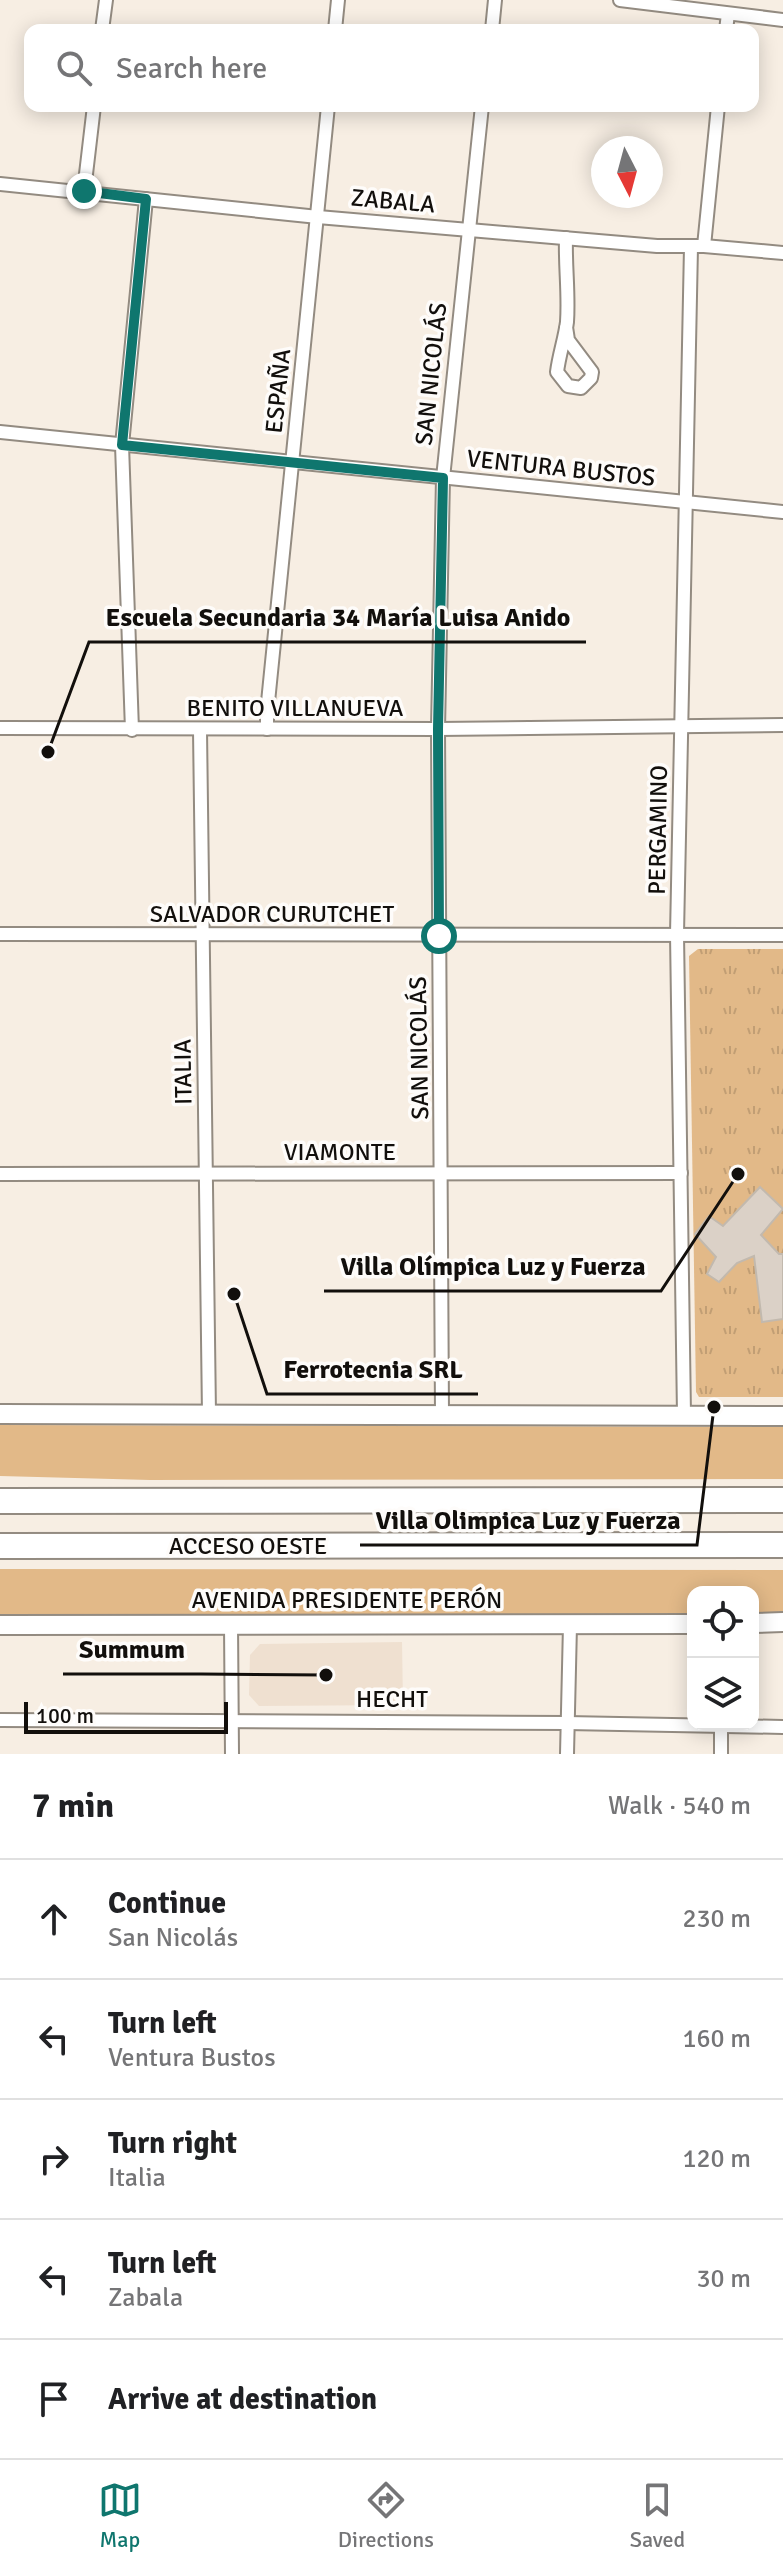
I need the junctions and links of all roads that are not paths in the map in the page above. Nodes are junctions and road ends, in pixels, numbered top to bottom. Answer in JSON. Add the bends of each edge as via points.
{"nodes":[{"id":1,"x":106,"y":0,"type":"edge"},
{"id":2,"x":338,"y":0,"type":"edge"},
{"id":3,"x":495,"y":0,"type":"edge"},
{"id":4,"x":620,"y":0,"type":"edge"},
{"id":5,"x":728,"y":14,"type":"junction"},
{"id":6,"x":783,"y":20,"type":"edge"},
{"id":7,"x":103,"y":24,"type":"edge"},
{"id":8,"x":336,"y":24,"type":"edge"},
{"id":9,"x":493,"y":24,"type":"edge"},
{"id":10,"x":727,"y":24,"type":"edge"},
{"id":11,"x":93,"y":112,"type":"edge"},
{"id":12,"x":327,"y":112,"type":"edge"},
{"id":13,"x":481,"y":112,"type":"edge"},
{"id":14,"x":717,"y":112,"type":"edge"},
{"id":15,"x":0,"y":184,"type":"edge"},
{"id":16,"x":84,"y":191,"type":"junction"},
{"id":17,"x":146,"y":199,"type":"junction"},
{"id":18,"x":318,"y":217,"type":"junction"},
{"id":19,"x":467,"y":230,"type":"junction"},
{"id":20,"x":566,"y":238,"type":"junction"},
{"id":21,"x":698,"y":246,"type":"junction"},
{"id":22,"x":783,"y":253,"type":"edge"},
{"id":23,"x":566,"y":327,"type":"junction"},
{"id":24,"x":0,"y":432,"type":"edge"},
{"id":25,"x":122,"y":445,"type":"junction"},
{"id":26,"x":292,"y":463,"type":"junction"},
{"id":27,"x":443,"y":478,"type":"junction"},
{"id":28,"x":687,"y":504,"type":"junction"},
{"id":29,"x":783,"y":512,"type":"edge"},
{"id":30,"x":783,"y":725,"type":"edge"},
{"id":31,"x":682,"y":727,"type":"junction"},
{"id":32,"x":0,"y":728,"type":"edge"},
{"id":33,"x":267,"y":729,"type":"junction"},
{"id":34,"x":438,"y":729,"type":"junction"},
{"id":35,"x":132,"y":730,"type":"junction"},
{"id":36,"x":200,"y":730,"type":"junction"},
{"id":37,"x":0,"y":934,"type":"edge"},
{"id":38,"x":677,"y":934,"type":"junction"},
{"id":39,"x":203,"y":935,"type":"junction"},
{"id":40,"x":783,"y":935,"type":"edge"},
{"id":41,"x":439,"y":936,"type":"junction"},
{"id":42,"x":443,"y":1173,"type":"junction"},
{"id":43,"x":681,"y":1173,"type":"junction"},
{"id":44,"x":0,"y":1174,"type":"edge"},
{"id":45,"x":206,"y":1175,"type":"junction"},
{"id":46,"x":0,"y":1414,"type":"edge"},
{"id":47,"x":209,"y":1414,"type":"junction"},
{"id":48,"x":442,"y":1415,"type":"junction"},
{"id":49,"x":684,"y":1415,"type":"junction"},
{"id":50,"x":783,"y":1416,"type":"edge"},
{"id":51,"x":783,"y":1500,"type":"edge"},
{"id":52,"x":4,"y":1501,"type":"edge"},
{"id":53,"x":783,"y":1545,"type":"edge"},
{"id":54,"x":0,"y":1546,"type":"edge"},
{"id":55,"x":783,"y":1622,"type":"edge"},
{"id":56,"x":759,"y":1623,"type":"edge"},
{"id":57,"x":231,"y":1624,"type":"junction"},
{"id":58,"x":687,"y":1624,"type":"edge"},
{"id":59,"x":0,"y":1625,"type":"edge"},
{"id":60,"x":570,"y":1625,"type":"junction"},
{"id":61,"x":0,"y":1720,"type":"edge"},
{"id":62,"x":233,"y":1720,"type":"junction"},
{"id":63,"x":567,"y":1723,"type":"junction"},
{"id":64,"x":687,"y":1724,"type":"edge"},
{"id":65,"x":759,"y":1726,"type":"edge"},
{"id":66,"x":783,"y":1727,"type":"edge"},
{"id":67,"x":721,"y":1730,"type":"edge"},
{"id":68,"x":232,"y":1754,"type":"edge"},
{"id":69,"x":567,"y":1754,"type":"edge"},
{"id":70,"x":721,"y":1754,"type":"edge"}],
"edges":[{"from":1,"to":7,"type":"street"},
{"from":2,"to":8,"type":"street"},
{"from":3,"to":9,"type":"street"},
{"from":4,"to":5,"type":"street"},
{"from":5,"to":6,"type":"street"},
{"from":5,"to":10,"type":"street"},
{"from":11,"to":16,"type":"street"},
{"from":12,"to":18,"type":"street","name":"ESPAÑA"},
{"from":13,"to":19,"type":"street","name":"SAN NICOLÁS"},
{"from":14,"to":21,"type":"street","name":"PERGAMINO"},
{"from":15,"to":16,"type":"street","name":"ZABALA"},
{"from":16,"to":17,"type":"street","name":"ZABALA"},
{"from":17,"to":18,"type":"street","name":"ZABALA"},
{"from":17,"to":25,"type":"street"},
{"from":18,"to":19,"type":"street","name":"ZABALA"},
{"from":18,"to":26,"type":"street","name":"ESPAÑA"},
{"from":19,"to":20,"type":"street","name":"ZABALA"},
{"from":19,"to":27,"type":"street","name":"SAN NICOLÁS"},
{"from":20,"to":21,"type":"street","name":"ZABALA"},
{"from":20,"to":23,"type":"street"},
{"from":21,"to":22,"type":"street","name":"ZABALA"},
{"from":21,"to":28,"type":"street","name":"PERGAMINO"},
{"from":23,"to":23,"type":"street","via":[[557,372],[568,386],[581,388],[592,372],[568,340]]},
{"from":24,"to":25,"type":"street","name":"VENTURA BUSTOS"},
{"from":25,"to":26,"type":"street","name":"VENTURA BUSTOS"},
{"from":25,"to":35,"type":"street"},
{"from":26,"to":27,"type":"street","name":"VENTURA BUSTOS"},
{"from":26,"to":33,"type":"street","name":"ESPAÑA"},
{"from":27,"to":28,"type":"street","name":"VENTURA BUSTOS"},
{"from":27,"to":34,"type":"street","name":"SAN NICOLÁS"},
{"from":28,"to":29,"type":"street","name":"VENTURA BUSTOS"},
{"from":28,"to":31,"type":"street","name":"PERGAMINO"},
{"from":30,"to":31,"type":"street","name":"BENITO VILLANUEVA"},
{"from":31,"to":34,"type":"street","name":"BENITO VILLANUEVA"},
{"from":31,"to":38,"type":"street","name":"PERGAMINO"},
{"from":32,"to":35,"type":"street","name":"BENITO VILLANUEVA"},
{"from":33,"to":34,"type":"street","name":"BENITO VILLANUEVA"},
{"from":33,"to":36,"type":"street","name":"BENITO VILLANUEVA"},
{"from":34,"to":41,"type":"street","name":"SAN NICOLÁS"},
{"from":35,"to":36,"type":"street","name":"BENITO VILLANUEVA"},
{"from":36,"to":39,"type":"street","name":"ITALIA"},
{"from":37,"to":39,"type":"street","name":"SALVADOR CURUTCHET"},
{"from":38,"to":40,"type":"street","name":"SALVADOR CURUTCHET"},
{"from":38,"to":41,"type":"street","name":"SALVADOR CURUTCHET"},
{"from":38,"to":43,"type":"street","name":"PERGAMINO"},
{"from":39,"to":41,"type":"street","name":"SALVADOR CURUTCHET"},
{"from":39,"to":45,"type":"street","name":"ITALIA"},
{"from":41,"to":42,"type":"street","name":"SAN NICOLÁS"},
{"from":42,"to":43,"type":"street","name":"VIAMONTE"},
{"from":42,"to":45,"type":"street","name":"VIAMONTE"},
{"from":42,"to":48,"type":"street","name":"SAN NICOLÁS"},
{"from":43,"to":49,"type":"street","name":"PERGAMINO"},
{"from":44,"to":45,"type":"street","name":"VIAMONTE"},
{"from":45,"to":47,"type":"street","name":"ITALIA"},
{"from":46,"to":47,"type":"street"},
{"from":47,"to":48,"type":"street"},
{"from":48,"to":49,"type":"street"},
{"from":49,"to":50,"type":"street"},
{"from":51,"to":52,"type":"highway","name":"ACCESO OESTE"},
{"from":53,"to":54,"type":"highway","name":"ACCESO OESTE"},
{"from":55,"to":56,"type":"street"},
{"from":57,"to":59,"type":"street","name":"AVENIDA PRESIDENTE PERÓN"},
{"from":57,"to":60,"type":"street","name":"AVENIDA PRESIDENTE PERÓN"},
{"from":57,"to":62,"type":"street"},
{"from":58,"to":60,"type":"street","name":"AVENIDA PRESIDENTE PERÓN"},
{"from":60,"to":63,"type":"street"},
{"from":61,"to":62,"type":"street","name":"HECHT"},
{"from":62,"to":63,"type":"street","name":"HECHT"},
{"from":62,"to":68,"type":"street"},
{"from":63,"to":64,"type":"street","name":"HECHT"},
{"from":63,"to":69,"type":"street"},
{"from":65,"to":66,"type":"street","name":"HECHT"},
{"from":67,"to":70,"type":"street"}]}
